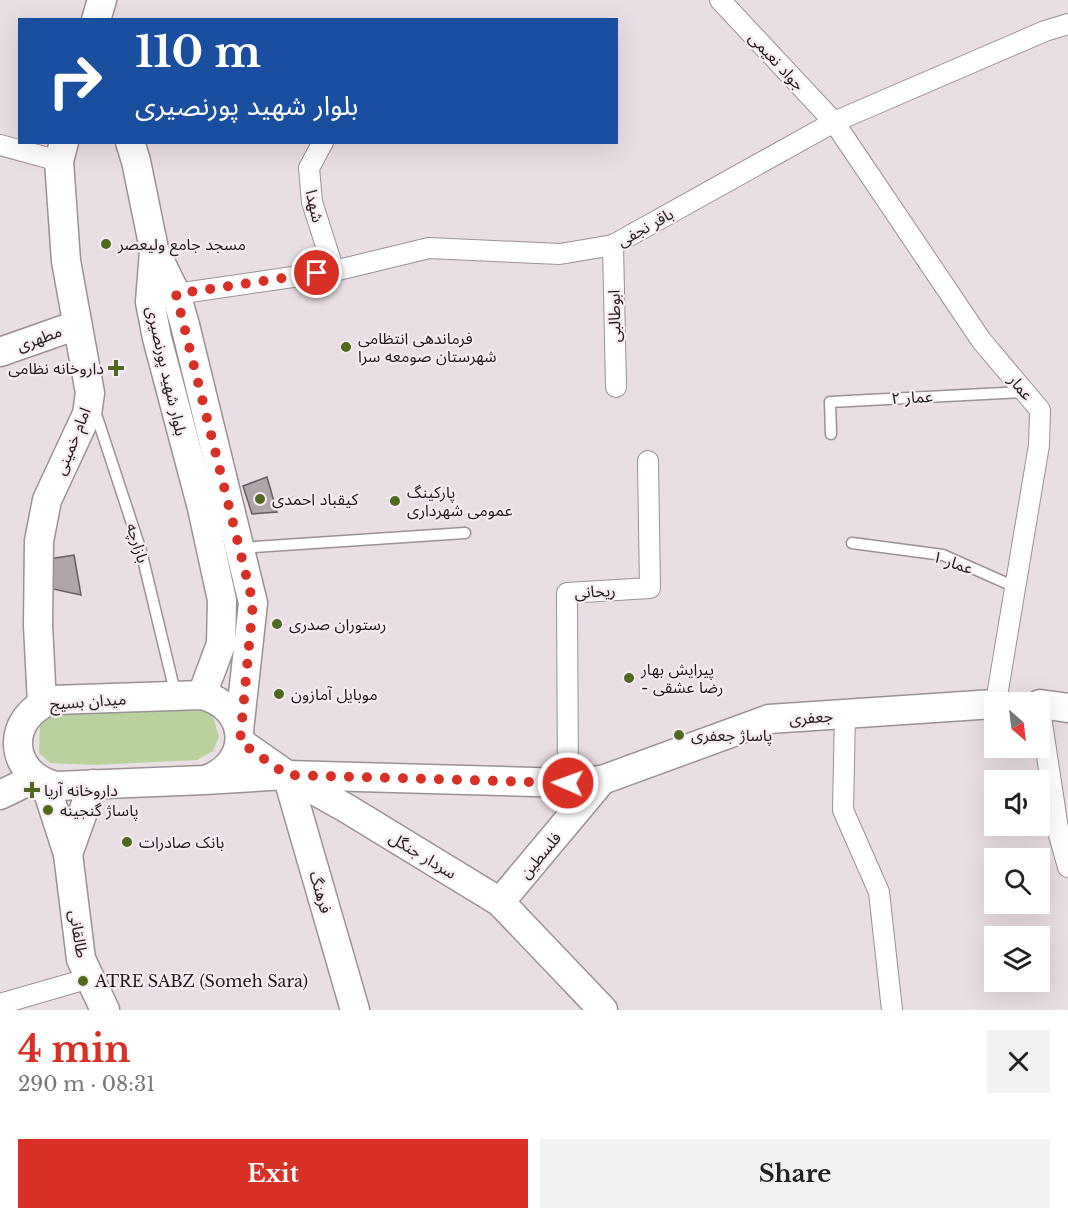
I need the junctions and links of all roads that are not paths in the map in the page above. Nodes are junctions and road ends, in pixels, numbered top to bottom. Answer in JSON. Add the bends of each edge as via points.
{"nodes":[{"id":1,"x":102,"y":0,"type":"edge"},
{"id":2,"x":720,"y":0,"type":"edge"},
{"id":3,"x":97,"y":18,"type":"edge"},
{"id":4,"x":1068,"y":24,"type":"edge"},
{"id":5,"x":834,"y":123,"type":"junction"},
{"id":6,"x":131,"y":144,"type":"edge"},
{"id":7,"x":322,"y":144,"type":"edge"},
{"id":8,"x":0,"y":145,"type":"edge"},
{"id":9,"x":62,"y":152,"type":"edge"},
{"id":10,"x":613,"y":245,"type":"junction"},
{"id":11,"x":334,"y":271,"type":"junction"},
{"id":12,"x":163,"y":298,"type":"junction"},
{"id":13,"x":77,"y":325,"type":"junction"},
{"id":14,"x":0,"y":352,"type":"edge"},
{"id":15,"x":616,"y":387,"type":"dead end"},
{"id":16,"x":1026,"y":392,"type":"junction"},
{"id":17,"x":90,"y":393,"type":"junction"},
{"id":18,"x":831,"y":434,"type":"dead end"},
{"id":19,"x":648,"y":461,"type":"dead end"},
{"id":20,"x":465,"y":533,"type":"dead end"},
{"id":21,"x":852,"y":543,"type":"dead end"},
{"id":22,"x":240,"y":548,"type":"junction"},
{"id":23,"x":1015,"y":587,"type":"junction"},
{"id":24,"x":997,"y":692,"type":"edge"},
{"id":25,"x":189,"y":696,"type":"junction"},
{"id":26,"x":984,"y":704,"type":"edge"},
{"id":27,"x":1050,"y":705,"type":"edge"},
{"id":28,"x":1068,"y":708,"type":"edge"},
{"id":29,"x":33,"y":711,"type":"junction"},
{"id":30,"x":845,"y":714,"type":"junction"},
{"id":31,"x":240,"y":736,"type":"junction"},
{"id":32,"x":0,"y":737,"type":"edge"},
{"id":33,"x":1047,"y":758,"type":"edge"},
{"id":34,"x":287,"y":775,"type":"junction"},
{"id":35,"x":40,"y":780,"type":"junction"},
{"id":36,"x":205,"y":780,"type":"junction"},
{"id":37,"x":602,"y":780,"type":"junction"},
{"id":38,"x":568,"y":783,"type":"junction"},
{"id":39,"x":93,"y":784,"type":"junction"},
{"id":40,"x":0,"y":795,"type":"edge"},
{"id":41,"x":68,"y":854,"type":"junction"},
{"id":42,"x":1068,"y":867,"type":"edge"},
{"id":43,"x":500,"y":902,"type":"junction"},
{"id":44,"x":90,"y":978,"type":"junction"},
{"id":45,"x":0,"y":1005,"type":"edge"},
{"id":46,"x":105,"y":1010,"type":"edge"},
{"id":47,"x":355,"y":1010,"type":"edge"},
{"id":48,"x":603,"y":1010,"type":"edge"},
{"id":49,"x":892,"y":1010,"type":"edge"}],
"edges":[{"from":1,"to":3,"type":"main road"},
{"from":2,"to":5,"type":"street","name":"جواد نعیمی"},
{"from":4,"to":5,"type":"street","name":"باقر نجفی"},
{"from":5,"to":10,"type":"street","name":"باقر نجفی"},
{"from":5,"to":16,"type":"street","name":"عمار","via":[[981,340]]},
{"from":6,"to":12,"type":"main road","name":"بلوار شهید پورنصیری"},
{"from":7,"to":11,"type":"street","name":"شهدا","via":[[309,168],[312,202]]},
{"from":8,"to":9,"type":"street"},
{"from":9,"to":13,"type":"main road","name":"امام خمینی","via":[[66,261]]},
{"from":10,"to":11,"type":"street","name":"باقر نجفی","via":[[560,254],[429,248]]},
{"from":10,"to":15,"type":"street","name":"ابوطالبی"},
{"from":11,"to":12,"type":"street","name":"باقر نجفی"},
{"from":12,"to":22,"type":"main road","name":"بلوار شهید پورنصیری"},
{"from":12,"to":25,"type":"main road","name":"بلوار شهید پورنصیری","via":[[157,338],[222,600],[221,644]]},
{"from":13,"to":14,"type":"main road","name":"مطهری"},
{"from":13,"to":17,"type":"main road","name":"امام خمینی"},
{"from":16,"to":18,"type":"lane","name":"عمار ۲","via":[[830,402]]},
{"from":16,"to":23,"type":"street","name":"عمار","via":[[1040,410],[1039,445]]},
{"from":17,"to":25,"type":"lane","name":"بازارچه"},
{"from":17,"to":29,"type":"main road","name":"امام خمینی","via":[[87,414],[47,500],[39,541]]},
{"from":19,"to":38,"type":"street","name":"ریحانی","via":[[650,588],[567,593]]},
{"from":20,"to":22,"type":"lane"},
{"from":21,"to":23,"type":"lane","name":"عمار ۱","via":[[943,555]]},
{"from":22,"to":31,"type":"main road","name":"بلوار شهید پورنصیری","via":[[253,603]]},
{"from":23,"to":24,"type":"street","name":"عمار"},
{"from":25,"to":29,"type":"main road","name":"میدان بسیج","via":[[52,700]]},
{"from":25,"to":31,"type":"main road","via":[[212,698],[230,711]]},
{"from":26,"to":30,"type":"main road","name":"جعفری"},
{"from":27,"to":28,"type":"main road"},
{"from":29,"to":32,"type":"main road"},
{"from":29,"to":35,"type":"main road","via":[[18,739],[18,750],[21,760]]},
{"from":30,"to":37,"type":"main road","name":"جعفری","via":[[768,719]]},
{"from":30,"to":49,"type":"street","via":[[843,810],[879,892]]},
{"from":31,"to":34,"type":"main road","name":"سردار جنگل"},
{"from":31,"to":36,"type":"main road","via":[[232,762],[216,777]]},
{"from":33,"to":42,"type":"street"},
{"from":34,"to":36,"type":"main road"},
{"from":34,"to":38,"type":"main road"},
{"from":34,"to":43,"type":"main road","name":"سردار جنگل"},
{"from":34,"to":47,"type":"main road","name":"فرهنگ"},
{"from":35,"to":39,"type":"main road","via":[[56,786]]},
{"from":35,"to":40,"type":"main road"},
{"from":35,"to":41,"type":"main road","name":"طالقانی"},
{"from":36,"to":39,"type":"main road"},
{"from":37,"to":38,"type":"main road"},
{"from":37,"to":43,"type":"main road","name":"فلسطین"},
{"from":39,"to":41,"type":"main road","name":"طالقانی"},
{"from":41,"to":44,"type":"main road","name":"طالقانی","via":[[81,959]]},
{"from":43,"to":48,"type":"main road","name":"سردار جنگل"},
{"from":44,"to":45,"type":"street"},
{"from":44,"to":46,"type":"main road","name":"طالقانی"}]}
